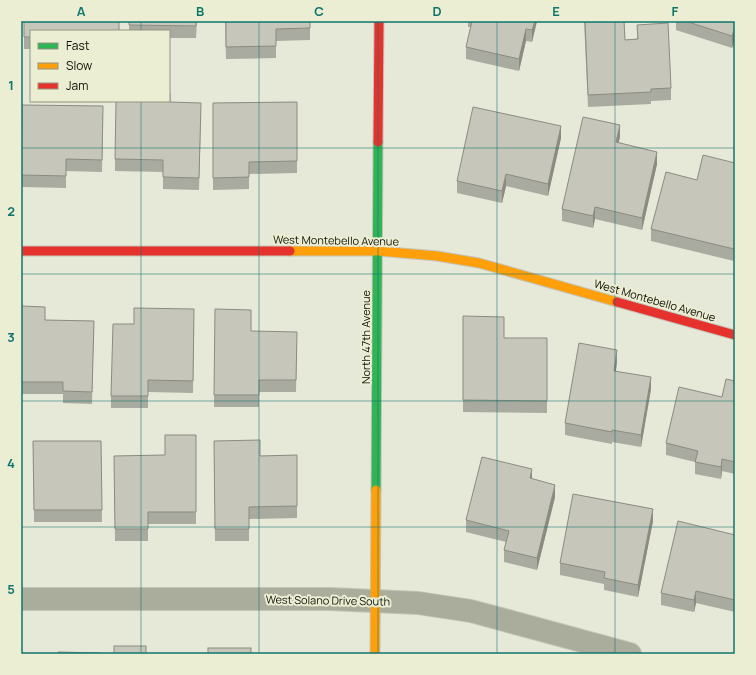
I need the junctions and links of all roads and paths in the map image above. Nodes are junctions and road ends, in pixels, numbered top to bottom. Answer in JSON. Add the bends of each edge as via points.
{"nodes":[{"id":1,"x":379,"y":21,"type":"edge"},
{"id":2,"x":21,"y":251,"type":"edge"},
{"id":3,"x":378,"y":251,"type":"junction"},
{"id":4,"x":735,"y":335,"type":"edge"},
{"id":5,"x":21,"y":599,"type":"edge"},
{"id":6,"x":375,"y":601,"type":"junction"},
{"id":7,"x":375,"y":654,"type":"edge"},
{"id":8,"x":630,"y":654,"type":"edge"}],
"edges":[{"from":1,"to":3,"type":"street","name":"North 47th Avenue"},
{"from":2,"to":3,"type":"street","name":"West Montebello Avenue"},
{"from":3,"to":4,"type":"street","name":"West Montebello Avenue","via":[[479,263]]},
{"from":3,"to":6,"type":"street","name":"North 47th Avenue"},
{"from":5,"to":6,"type":"street","name":"West Solano Drive South"},
{"from":6,"to":7,"type":"street","name":"North 47th Avenue"},
{"from":6,"to":8,"type":"street","name":"West Solano Drive South","via":[[418,603],[471,610]]}]}
